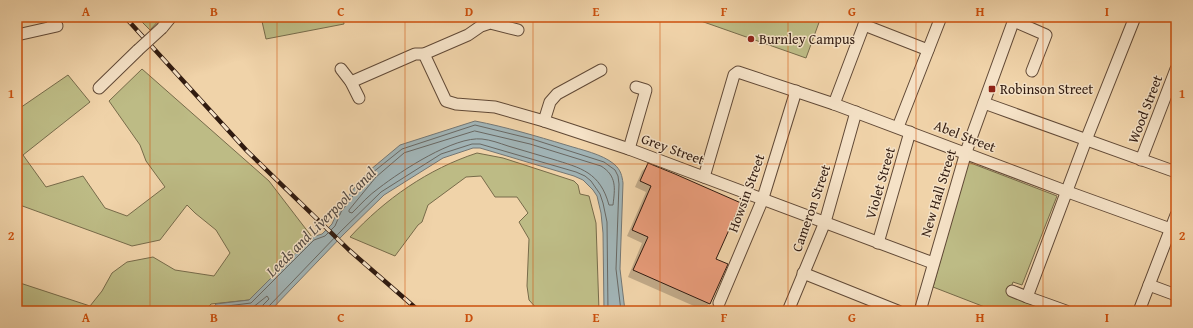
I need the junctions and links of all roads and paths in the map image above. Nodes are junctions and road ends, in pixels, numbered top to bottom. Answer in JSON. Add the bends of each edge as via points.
{"nodes":[{"id":1,"x":171,"y":17,"type":"edge"},
{"id":2,"x":940,"y":17,"type":"edge"},
{"id":3,"x":1135,"y":17,"type":"edge"},
{"id":4,"x":1015,"y":19,"type":"edge"},
{"id":5,"x":506,"y":21,"type":"edge"},
{"id":6,"x":866,"y":21,"type":"edge"},
{"id":7,"x":56,"y":25,"type":"edge"},
{"id":8,"x":518,"y":30,"type":"dead end"},
{"id":9,"x":17,"y":35,"type":"edge"},
{"id":10,"x":928,"y":50,"type":"junction"},
{"id":11,"x":424,"y":54,"type":"junction"},
{"id":12,"x":341,"y":69,"type":"dead end"},
{"id":13,"x":1176,"y":69,"type":"edge"},
{"id":14,"x":601,"y":70,"type":"dead end"},
{"id":15,"x":1032,"y":71,"type":"dead end"},
{"id":16,"x":351,"y":82,"type":"junction"},
{"id":17,"x":636,"y":87,"type":"dead end"},
{"id":18,"x":99,"y":88,"type":"dead end"},
{"id":19,"x":796,"y":91,"type":"junction"},
{"id":20,"x":359,"y":98,"type":"dead end"},
{"id":21,"x":984,"y":103,"type":"junction"},
{"id":22,"x":834,"y":104,"type":"junction"},
{"id":23,"x":856,"y":112,"type":"junction"},
{"id":24,"x":544,"y":121,"type":"junction"},
{"id":25,"x":898,"y":127,"type":"junction"},
{"id":26,"x":910,"y":132,"type":"junction"},
{"id":27,"x":1086,"y":140,"type":"junction"},
{"id":28,"x":629,"y":149,"type":"junction"},
{"id":29,"x":966,"y":152,"type":"junction"},
{"id":30,"x":1141,"y":160,"type":"junction"},
{"id":31,"x":1176,"y":172,"type":"edge"},
{"id":32,"x":704,"y":177,"type":"junction"},
{"id":33,"x":1068,"y":192,"type":"junction"},
{"id":34,"x":762,"y":199,"type":"junction"},
{"id":35,"x":1176,"y":214,"type":"edge"},
{"id":36,"x":825,"y":222,"type":"junction"},
{"id":37,"x":1173,"y":230,"type":"edge"},
{"id":38,"x":878,"y":243,"type":"junction"},
{"id":39,"x":933,"y":263,"type":"junction"},
{"id":40,"x":803,"y":273,"type":"junction"},
{"id":41,"x":1149,"y":286,"type":"junction"},
{"id":42,"x":1012,"y":291,"type":"dead end"},
{"id":43,"x":1176,"y":295,"type":"edge"},
{"id":44,"x":1027,"y":297,"type":"junction"},
{"id":45,"x":719,"y":303,"type":"dead end"},
{"id":46,"x":788,"y":311,"type":"edge"},
{"id":47,"x":898,"y":311,"type":"edge"},
{"id":48,"x":920,"y":311,"type":"edge"},
{"id":49,"x":1066,"y":311,"type":"edge"},
{"id":50,"x":1139,"y":311,"type":"edge"}],
"edges":[{"from":1,"to":18,"type":"street","bridge":true},
{"from":2,"to":10,"type":"street"},
{"from":3,"to":27,"type":"street"},
{"from":4,"to":15,"type":"street","via":[[1046,35]]},
{"from":4,"to":21,"type":"street","name":"New Hall Street"},
{"from":5,"to":8,"type":"street"},
{"from":5,"to":11,"type":"street","via":[[482,26],[468,35]]},
{"from":6,"to":10,"type":"street"},
{"from":6,"to":22,"type":"street"},
{"from":7,"to":9,"type":"street"},
{"from":10,"to":25,"type":"street"},
{"from":11,"to":16,"type":"street","via":[[415,54]]},
{"from":11,"to":24,"type":"street","name":"Grey Street","via":[[446,101],[495,107]]},
{"from":12,"to":16,"type":"street"},
{"from":13,"to":30,"type":"street","name":"Wood Street"},
{"from":14,"to":24,"type":"street","via":[[557,94],[550,102]]},
{"from":16,"to":20,"type":"street"},
{"from":17,"to":28,"type":"street","via":[[646,90]]},
{"from":19,"to":22,"type":"street","name":"Abel Street"},
{"from":19,"to":32,"type":"street","name":"Abel Street","via":[[742,73],[734,75]]},
{"from":19,"to":34,"type":"street","name":"Howsin Street"},
{"from":21,"to":27,"type":"street"},
{"from":21,"to":29,"type":"street","name":"New Hall Street"},
{"from":22,"to":23,"type":"street","name":"Abel Street"},
{"from":23,"to":25,"type":"street","name":"Abel Street"},
{"from":23,"to":36,"type":"street","name":"Cameron Street"},
{"from":24,"to":28,"type":"street","name":"Grey Street"},
{"from":25,"to":26,"type":"street","name":"Abel Street"},
{"from":26,"to":29,"type":"street","name":"Abel Street"},
{"from":26,"to":38,"type":"street","name":"Violet Street"},
{"from":27,"to":30,"type":"street"},
{"from":27,"to":33,"type":"street"},
{"from":28,"to":32,"type":"street","name":"Grey Street"},
{"from":29,"to":33,"type":"street","name":"Abel Street"},
{"from":29,"to":39,"type":"street","name":"New Hall Street"},
{"from":30,"to":31,"type":"street"},
{"from":32,"to":34,"type":"street","name":"Grey Street"},
{"from":33,"to":37,"type":"street","name":"Abel Street"},
{"from":33,"to":44,"type":"street"},
{"from":34,"to":36,"type":"street","name":"Grey Street"},
{"from":34,"to":45,"type":"street","name":"Howsin Street"},
{"from":35,"to":37,"type":"street"},
{"from":36,"to":38,"type":"street","name":"Grey Street"},
{"from":36,"to":40,"type":"street","name":"Cameron Street"},
{"from":37,"to":41,"type":"street"},
{"from":38,"to":39,"type":"street","name":"Grey Street"},
{"from":39,"to":48,"type":"street","name":"New Hall Street"},
{"from":40,"to":46,"type":"street","name":"Cameron Street"},
{"from":40,"to":47,"type":"street"},
{"from":41,"to":43,"type":"street"},
{"from":41,"to":50,"type":"street"},
{"from":42,"to":44,"type":"street"},
{"from":44,"to":49,"type":"street"}]}
